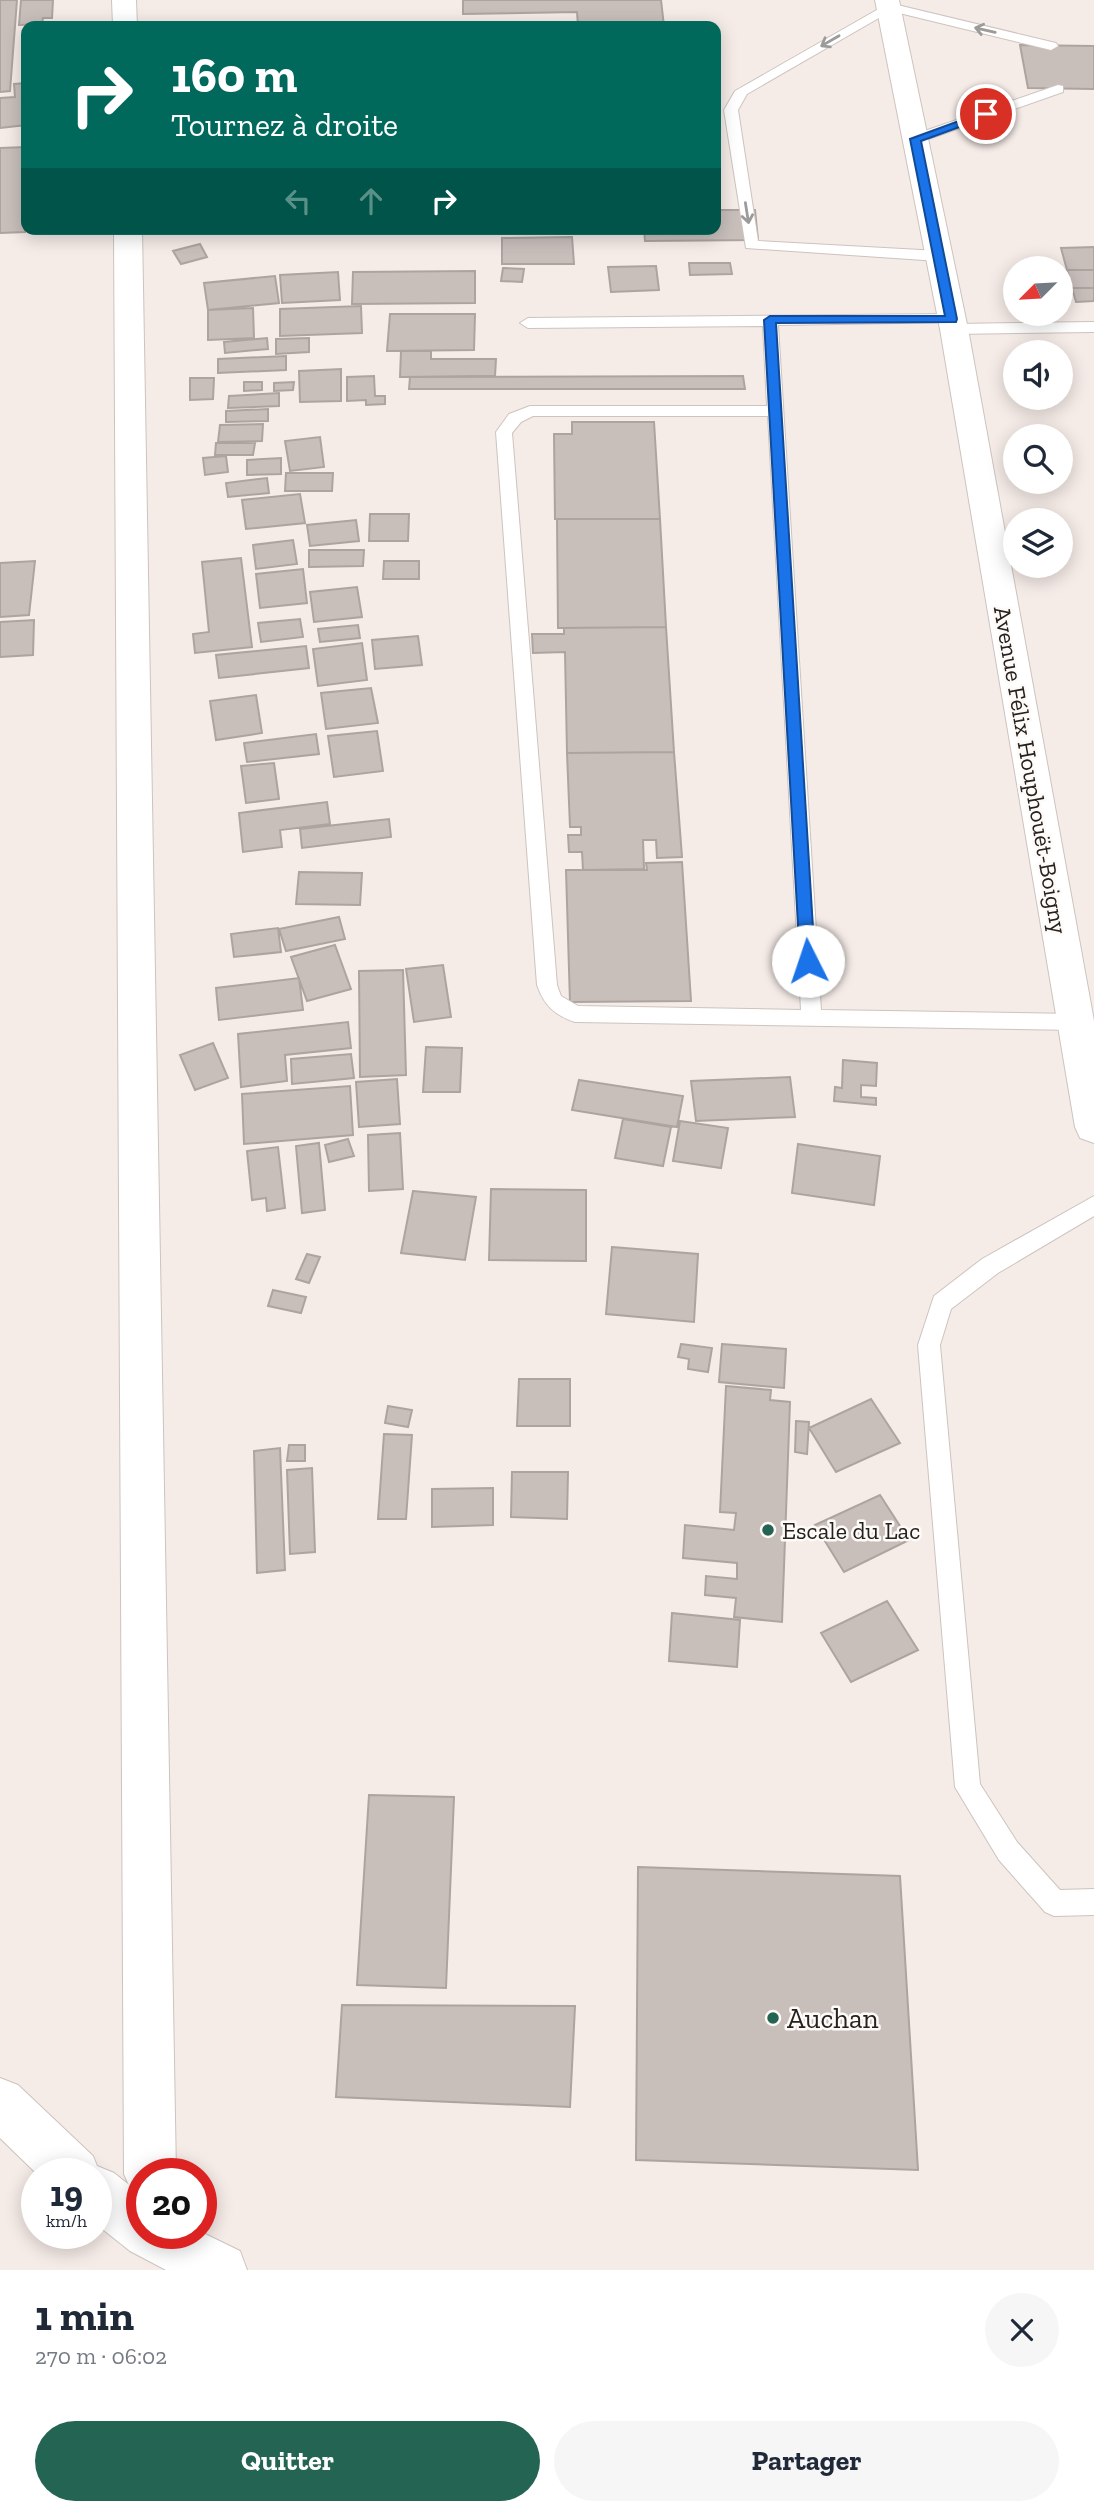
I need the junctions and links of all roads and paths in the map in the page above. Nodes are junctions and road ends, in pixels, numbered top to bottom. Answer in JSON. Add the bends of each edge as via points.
{"nodes":[{"id":1,"x":124,"y":0,"type":"edge"},
{"id":2,"x":888,"y":3,"type":"edge"},
{"id":3,"x":125,"y":21,"type":"edge"},
{"id":4,"x":1051,"y":46,"type":"dead end"},
{"id":5,"x":1058,"y":89,"type":"dead end"},
{"id":6,"x":915,"y":139,"type":"junction"},
{"id":7,"x":128,"y":235,"type":"edge"},
{"id":8,"x":939,"y":256,"type":"junction"},
{"id":9,"x":770,"y":320,"type":"junction"},
{"id":10,"x":528,"y":323,"type":"dead end"},
{"id":11,"x":953,"y":324,"type":"junction"},
{"id":12,"x":1094,"y":327,"type":"edge"},
{"id":13,"x":775,"y":411,"type":"junction"},
{"id":14,"x":811,"y":1016,"type":"junction"},
{"id":15,"x":1076,"y":1022,"type":"junction"},
{"id":16,"x":1092,"y":1108,"type":"edge"},
{"id":17,"x":1094,"y":1205,"type":"edge"},
{"id":18,"x":1094,"y":1902,"type":"edge"},
{"id":19,"x":0,"y":2103,"type":"edge"},
{"id":20,"x":58,"y":2158,"type":"edge"},
{"id":21,"x":150,"y":2158,"type":"edge"},
{"id":22,"x":112,"y":2204,"type":"edge"},
{"id":23,"x":126,"y":2215,"type":"edge"},
{"id":24,"x":180,"y":2249,"type":"edge"},
{"id":25,"x":221,"y":2270,"type":"edge"}],
"edges":[{"from":1,"to":3,"type":"main road"},
{"from":4,"to":2,"type":"lane","one_way":true},
{"from":2,"to":6,"type":"main road","name":"Avenue Félix Houphouët-Boigny"},
{"from":2,"to":8,"type":"lane","one_way":true,"via":[[742,91],[731,110],[751,245]]},
{"from":5,"to":6,"type":"lane"},
{"from":6,"to":8,"type":"main road","name":"Avenue Félix Houphouët-Boigny"},
{"from":7,"to":21,"type":"main road"},
{"from":8,"to":11,"type":"main road","name":"Avenue Félix Houphouët-Boigny"},
{"from":9,"to":10,"type":"lane"},
{"from":9,"to":11,"type":"lane"},
{"from":9,"to":13,"type":"lane"},
{"from":11,"to":12,"type":"lane"},
{"from":11,"to":15,"type":"main road","name":"Avenue Félix Houphouët-Boigny"},
{"from":13,"to":14,"type":"lane"},
{"from":13,"to":14,"type":"lane","via":[[530,411],[515,418],[503,432],[547,985],[553,1001],[575,1014]]},
{"from":14,"to":15,"type":"lane"},
{"from":15,"to":16,"type":"main road","name":"Avenue Félix Houphouët-Boigny"},
{"from":17,"to":18,"type":"lane","via":[[990,1266],[942,1303],[929,1345],[968,1787],[1008,1851],[1054,1903]]},
{"from":19,"to":20,"type":"main road"},
{"from":22,"to":23,"type":"main road"},
{"from":24,"to":25,"type":"main road"}]}
